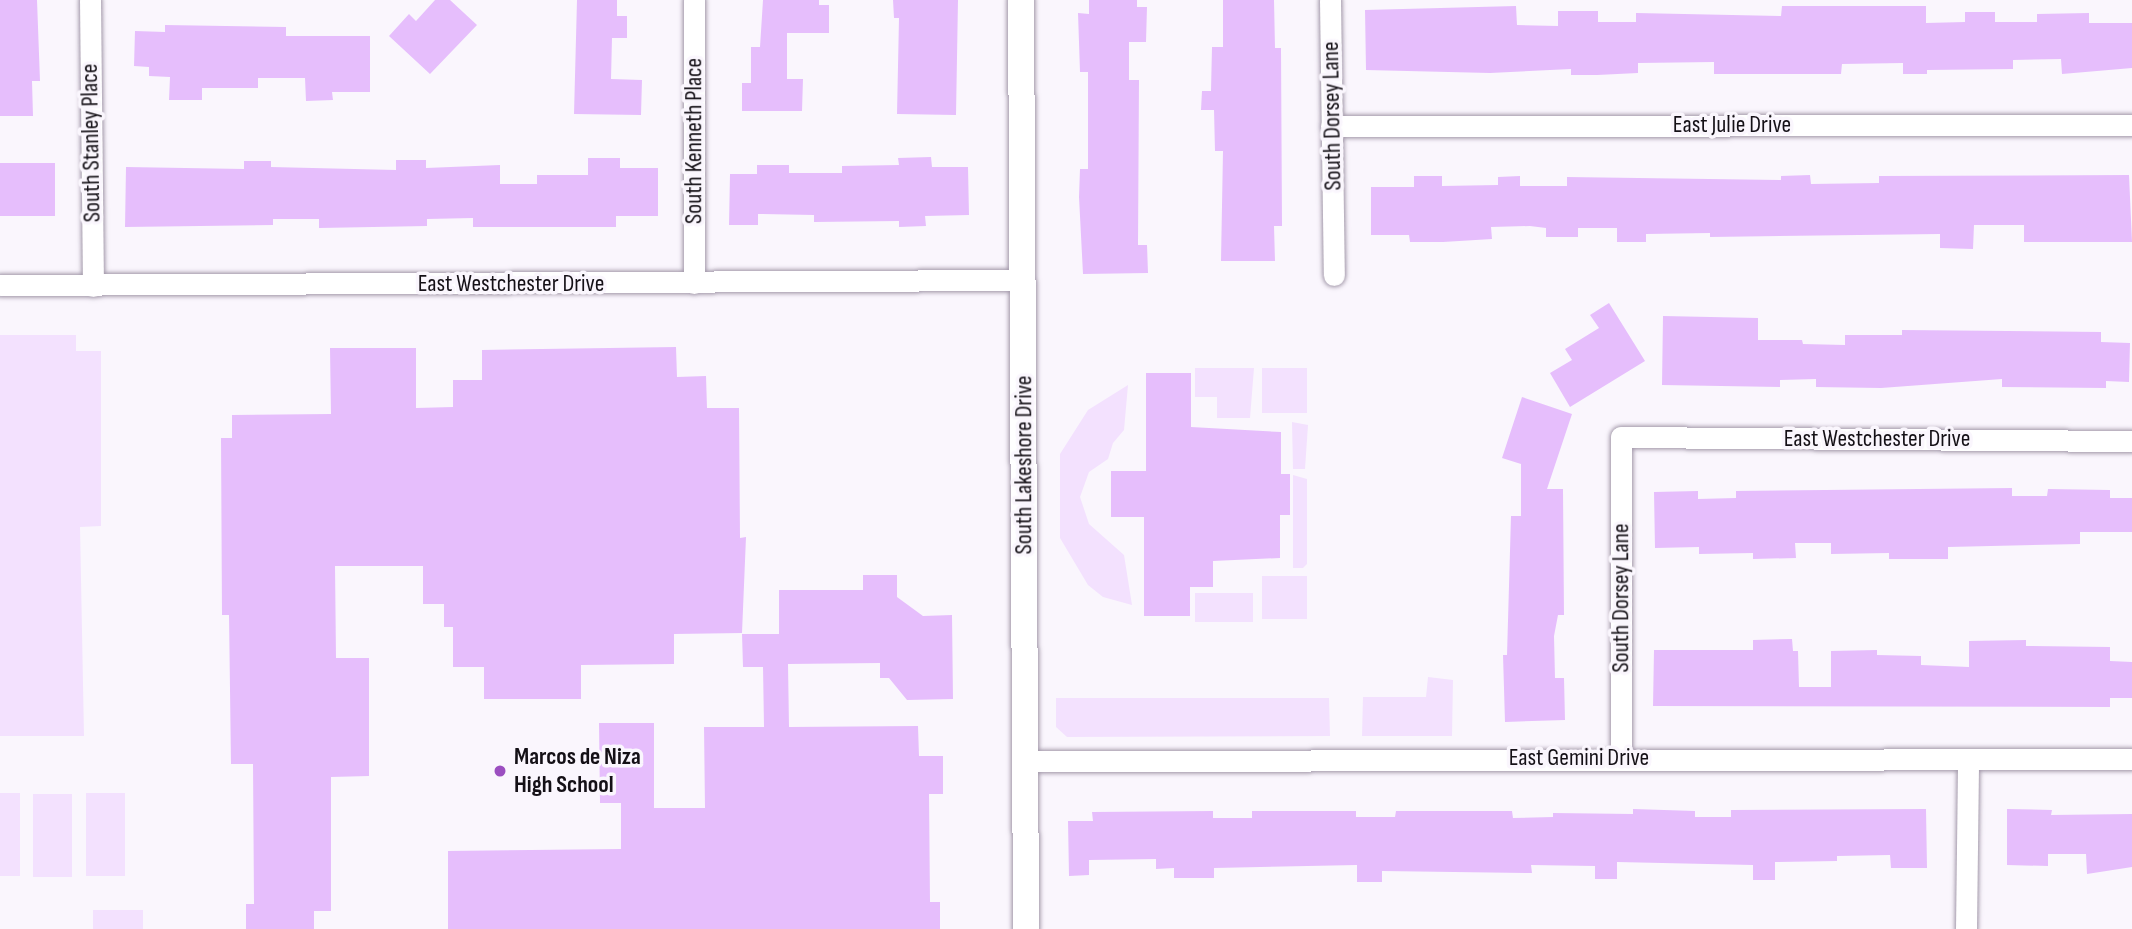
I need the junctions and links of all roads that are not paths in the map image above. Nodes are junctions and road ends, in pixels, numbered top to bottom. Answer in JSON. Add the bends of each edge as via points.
{"nodes":[{"id":1,"x":90,"y":0,"type":"edge"},
{"id":2,"x":694,"y":0,"type":"edge"},
{"id":3,"x":1021,"y":0,"type":"edge"},
{"id":4,"x":1330,"y":0,"type":"edge"},
{"id":5,"x":2132,"y":125,"type":"edge"},
{"id":6,"x":1331,"y":126,"type":"junction"},
{"id":7,"x":1334,"y":275,"type":"dead end"},
{"id":8,"x":1023,"y":280,"type":"junction"},
{"id":9,"x":694,"y":283,"type":"junction"},
{"id":10,"x":0,"y":285,"type":"edge"},
{"id":11,"x":93,"y":286,"type":"junction"},
{"id":12,"x":1621,"y":437,"type":"joint"},
{"id":13,"x":2132,"y":441,"type":"edge"},
{"id":14,"x":1621,"y":758,"type":"junction"},
{"id":15,"x":2132,"y":759,"type":"edge"},
{"id":16,"x":1026,"y":761,"type":"junction"},
{"id":17,"x":1968,"y":761,"type":"junction"},
{"id":18,"x":1026,"y":929,"type":"edge"},
{"id":19,"x":1966,"y":929,"type":"edge"}],
"edges":[{"from":1,"to":11,"type":"street","name":"South Stanley Place"},
{"from":2,"to":9,"type":"street","name":"South Kenneth Place"},
{"from":3,"to":8,"type":"street","name":"South Lakeshore Drive"},
{"from":4,"to":6,"type":"street","name":"South Dorsey Lane"},
{"from":5,"to":6,"type":"street","name":"East Julie Drive"},
{"from":6,"to":7,"type":"street","name":"South Dorsey Lane"},
{"from":8,"to":9,"type":"street","name":"East Westchester Drive"},
{"from":8,"to":16,"type":"street","name":"South Lakeshore Drive"},
{"from":9,"to":11,"type":"street","name":"East Westchester Drive"},
{"from":10,"to":11,"type":"street","name":"East Westchester Drive"},
{"from":12,"to":13,"type":"street","name":"East Westchester Drive"},
{"from":12,"to":14,"type":"street","name":"South Dorsey Lane"},
{"from":14,"to":16,"type":"street","name":"East Gemini Drive"},
{"from":14,"to":17,"type":"street","name":"East Gemini Drive"},
{"from":15,"to":17,"type":"street","name":"East Gemini Drive"},
{"from":16,"to":18,"type":"street","name":"South Lakeshore Drive"},
{"from":17,"to":19,"type":"street"}]}
